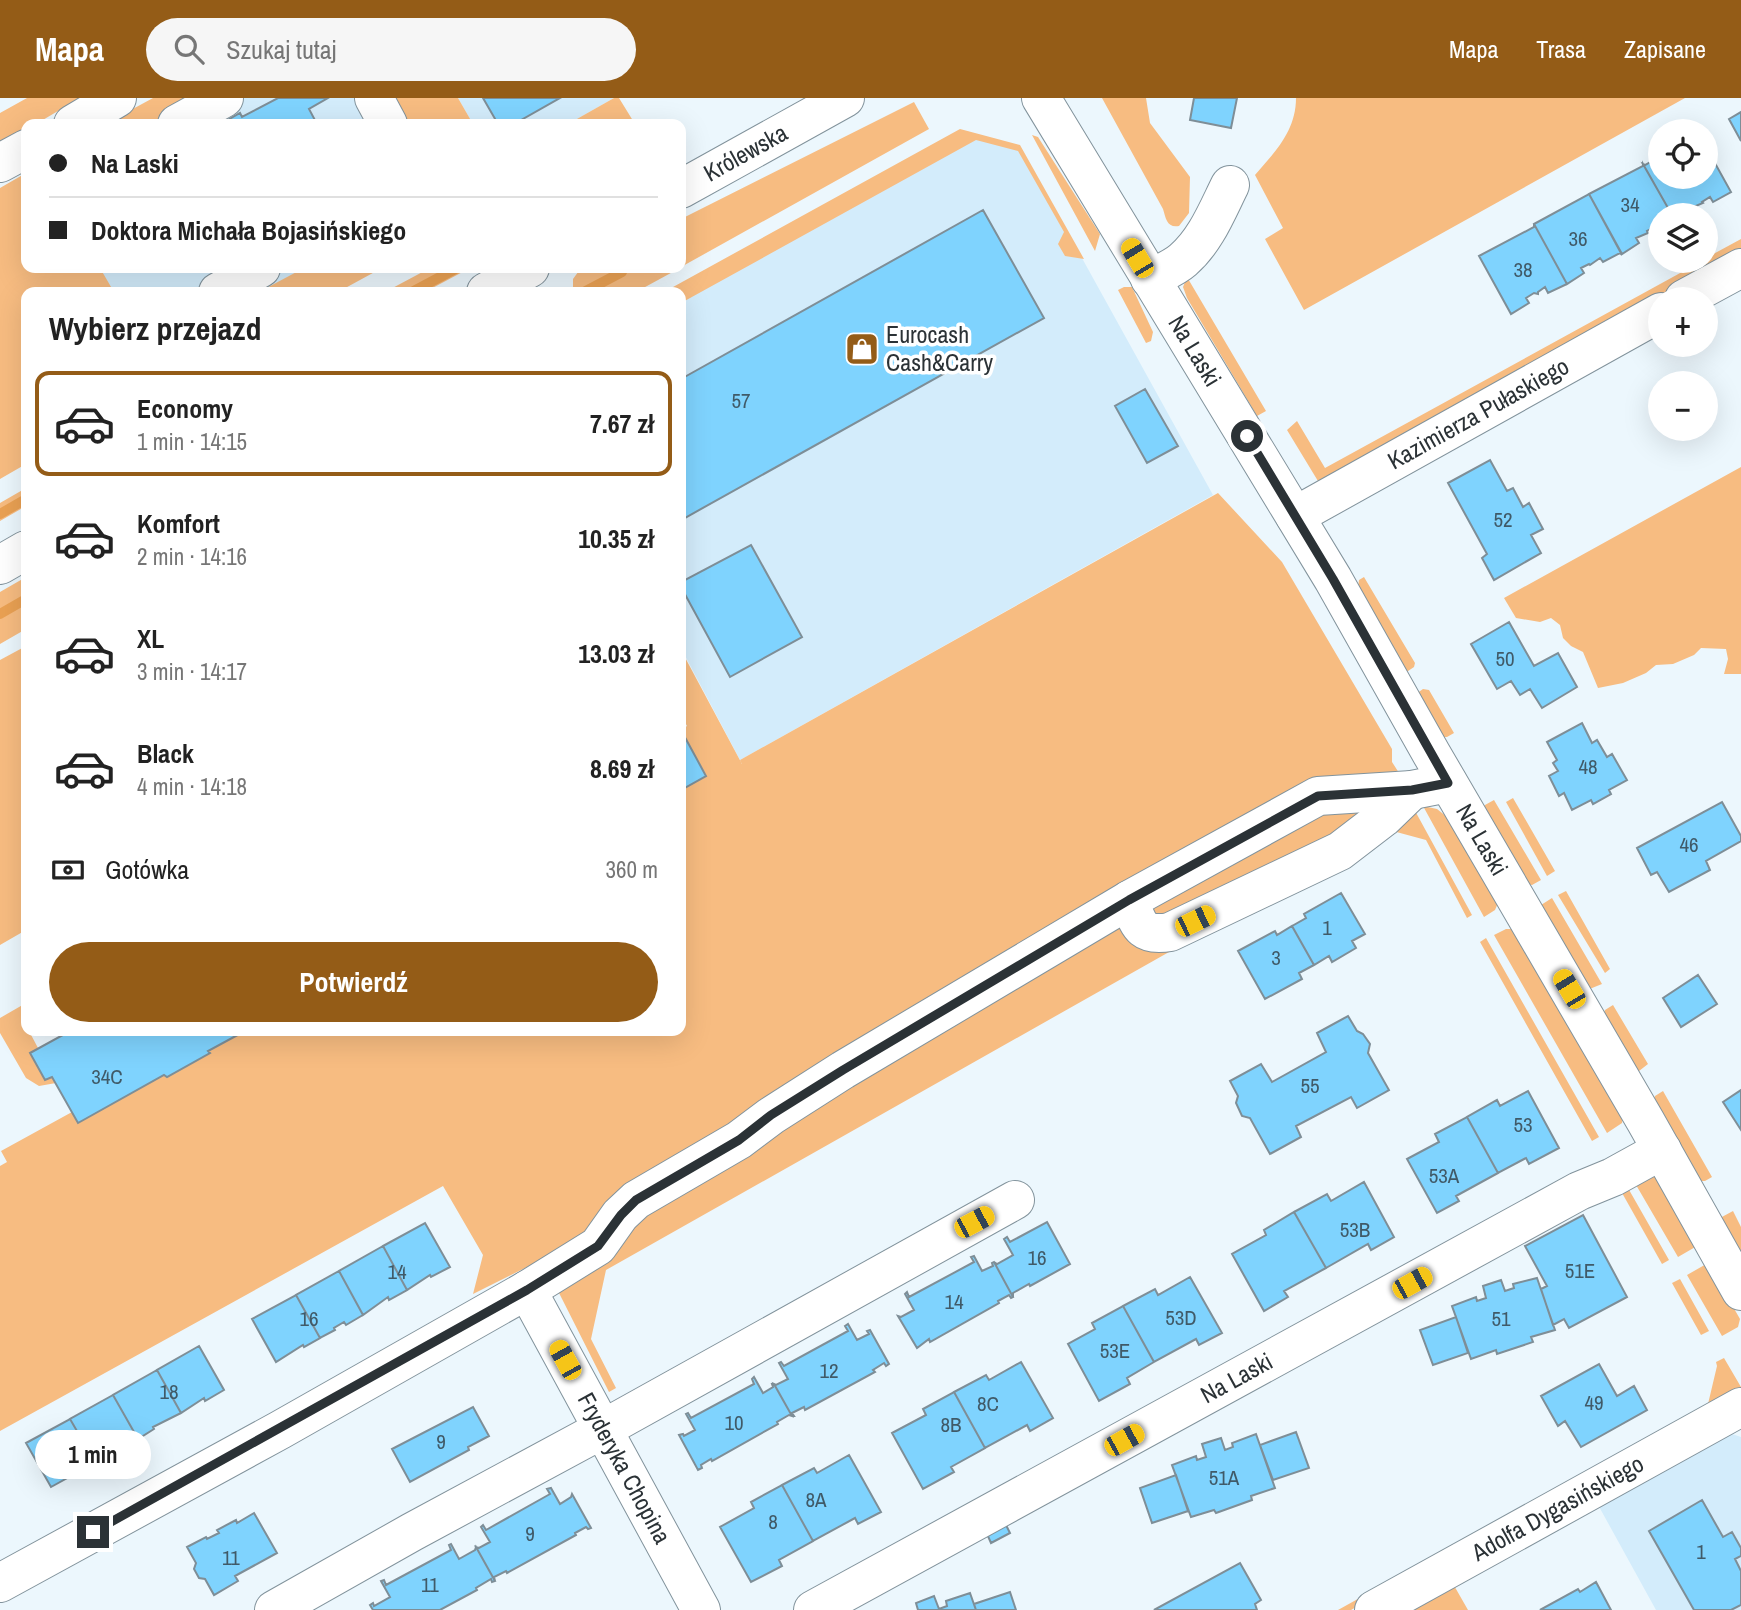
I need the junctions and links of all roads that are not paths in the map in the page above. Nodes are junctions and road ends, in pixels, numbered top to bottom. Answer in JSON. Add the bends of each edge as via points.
{"nodes":[{"id":1,"x":117,"y":98,"type":"edge"},
{"id":2,"x":224,"y":98,"type":"edge"},
{"id":3,"x":374,"y":98,"type":"edge"},
{"id":4,"x":845,"y":98,"type":"edge"},
{"id":5,"x":1041,"y":98,"type":"edge"},
{"id":6,"x":81,"y":119,"type":"edge"},
{"id":7,"x":186,"y":119,"type":"edge"},
{"id":8,"x":385,"y":119,"type":"edge"},
{"id":9,"x":21,"y":152,"type":"edge"},
{"id":10,"x":0,"y":163,"type":"edge"},
{"id":11,"x":1230,"y":185,"type":"dead end"},
{"id":12,"x":686,"y":186,"type":"edge"},
{"id":13,"x":1741,"y":268,"type":"edge"},
{"id":14,"x":252,"y":273,"type":"edge"},
{"id":15,"x":521,"y":273,"type":"edge"},
{"id":16,"x":1150,"y":279,"type":"junction"},
{"id":17,"x":227,"y":287,"type":"edge"},
{"id":18,"x":495,"y":287,"type":"edge"},
{"id":19,"x":1706,"y":287,"type":"edge"},
{"id":20,"x":1648,"y":319,"type":"edge"},
{"id":21,"x":1296,"y":516,"type":"junction"},
{"id":22,"x":21,"y":553,"type":"edge"},
{"id":23,"x":0,"y":565,"type":"edge"},
{"id":24,"x":1430,"y":786,"type":"junction"},
{"id":25,"x":1129,"y":900,"type":"junction"},
{"id":26,"x":1662,"y":1150,"type":"junction"},
{"id":27,"x":1015,"y":1200,"type":"dead end"},
{"id":28,"x":527,"y":1290,"type":"junction"},
{"id":29,"x":1741,"y":1291,"type":"edge"},
{"id":30,"x":1741,"y":1407,"type":"edge"},
{"id":31,"x":603,"y":1429,"type":"junction"},
{"id":32,"x":0,"y":1583,"type":"edge"},
{"id":33,"x":274,"y":1610,"type":"edge"},
{"id":34,"x":701,"y":1610,"type":"edge"},
{"id":35,"x":813,"y":1610,"type":"edge"},
{"id":36,"x":1374,"y":1610,"type":"edge"}],
"edges":[{"from":1,"to":6,"type":"street"},
{"from":2,"to":7,"type":"street"},
{"from":3,"to":8,"type":"street"},
{"from":4,"to":12,"type":"street","name":"Królewska"},
{"from":5,"to":16,"type":"street","name":"Na Laski"},
{"from":9,"to":10,"type":"street"},
{"from":11,"to":16,"type":"street","via":[[1197,246],[1182,261]]},
{"from":13,"to":19,"type":"street"},
{"from":14,"to":17,"type":"street"},
{"from":15,"to":18,"type":"street"},
{"from":16,"to":21,"type":"street","name":"Na Laski"},
{"from":20,"to":21,"type":"street","name":"Kazimierza Pułaskiego"},
{"from":21,"to":24,"type":"street","name":"Na Laski"},
{"from":22,"to":23,"type":"street"},
{"from":24,"to":25,"type":"street","via":[[1318,796]]},
{"from":24,"to":25,"type":"street","via":[[1340,851],[1170,933],[1142,929]]},
{"from":24,"to":26,"type":"street","name":"Na Laski"},
{"from":25,"to":28,"type":"street","via":[[636,1200],[598,1246]]},
{"from":26,"to":29,"type":"street","name":"Na Laski"},
{"from":26,"to":35,"type":"street","name":"Na Laski"},
{"from":27,"to":31,"type":"street"},
{"from":28,"to":31,"type":"street","name":"Fryderyka Chopina"},
{"from":28,"to":32,"type":"street"},
{"from":30,"to":36,"type":"street","name":"Adolfa Dygasińskiego"},
{"from":31,"to":33,"type":"street"},
{"from":31,"to":34,"type":"street","name":"Fryderyka Chopina"}]}
